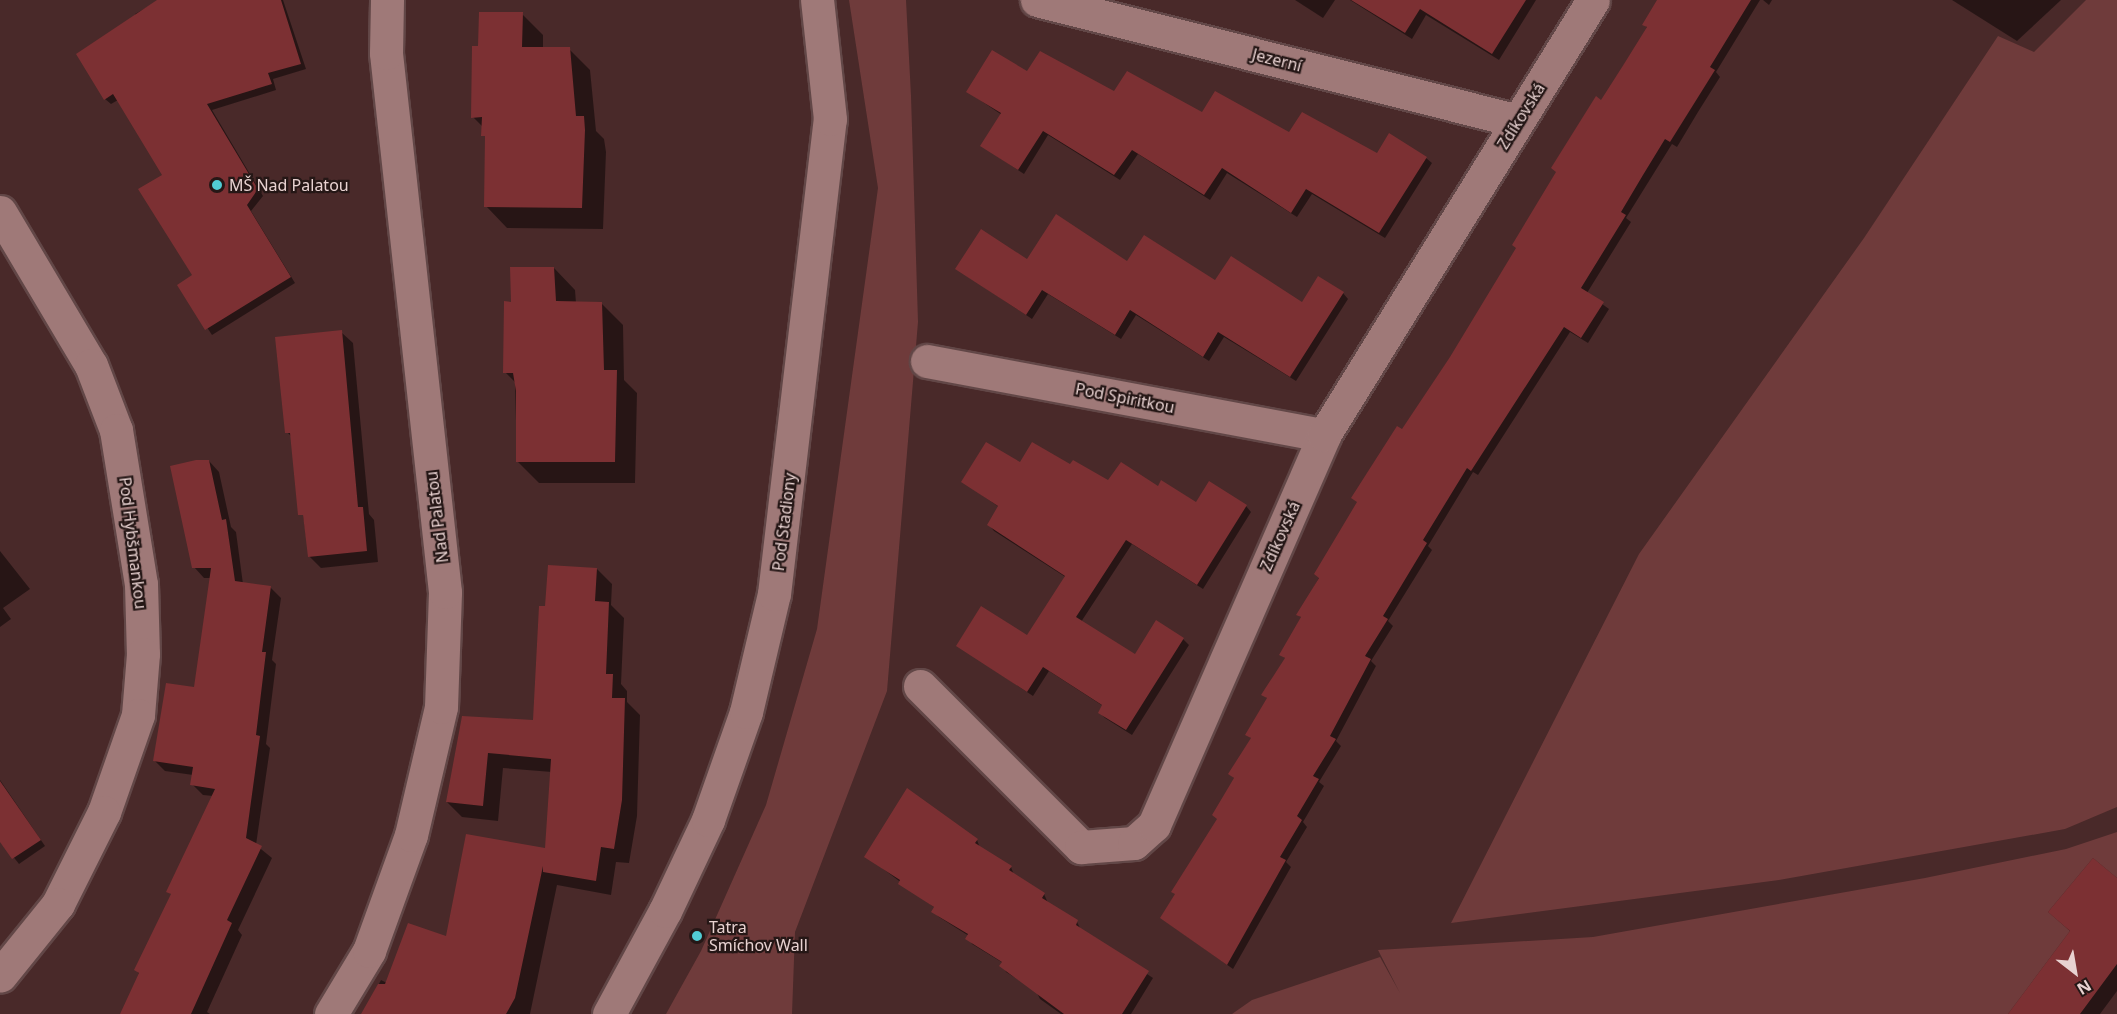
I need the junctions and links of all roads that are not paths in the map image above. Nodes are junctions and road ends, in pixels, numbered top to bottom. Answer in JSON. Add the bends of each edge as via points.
{"nodes":[{"id":1,"x":387,"y":0,"type":"edge"},
{"id":2,"x":817,"y":0,"type":"edge"},
{"id":3,"x":1037,"y":0,"type":"edge"},
{"id":4,"x":1593,"y":0,"type":"edge"},
{"id":5,"x":1518,"y":121,"type":"junction"},
{"id":6,"x":0,"y":212,"type":"edge"},
{"id":7,"x":927,"y":361,"type":"dead end"},
{"id":8,"x":1324,"y":435,"type":"junction"},
{"id":9,"x":920,"y":686,"type":"dead end"},
{"id":10,"x":0,"y":976,"type":"edge"},
{"id":11,"x":331,"y":1014,"type":"edge"},
{"id":12,"x":609,"y":1014,"type":"edge"}],
"edges":[{"from":1,"to":11,"type":"street","name":"Nad Palatou","via":[[386,53],[445,592],[441,708],[411,835],[369,951]]},
{"from":2,"to":12,"type":"street","name":"Pod Stadiony","via":[[830,119],[774,594],[746,712],[708,820]]},
{"from":3,"to":5,"type":"street","name":"Jezerní"},
{"from":4,"to":5,"type":"street","name":"Zdíkovská"},
{"from":5,"to":8,"type":"street","name":"Zdíkovská"},
{"from":6,"to":10,"type":"street","name":"Pod Hybšmankou","via":[[91,365],[116,430],[141,584],[143,654],[138,714],[104,812],[58,904]]},
{"from":7,"to":8,"type":"street","name":"Pod Spiritkou"},
{"from":8,"to":9,"type":"street","name":"Zdíkovská","via":[[1155,825],[1134,843],[1081,847]]}]}
